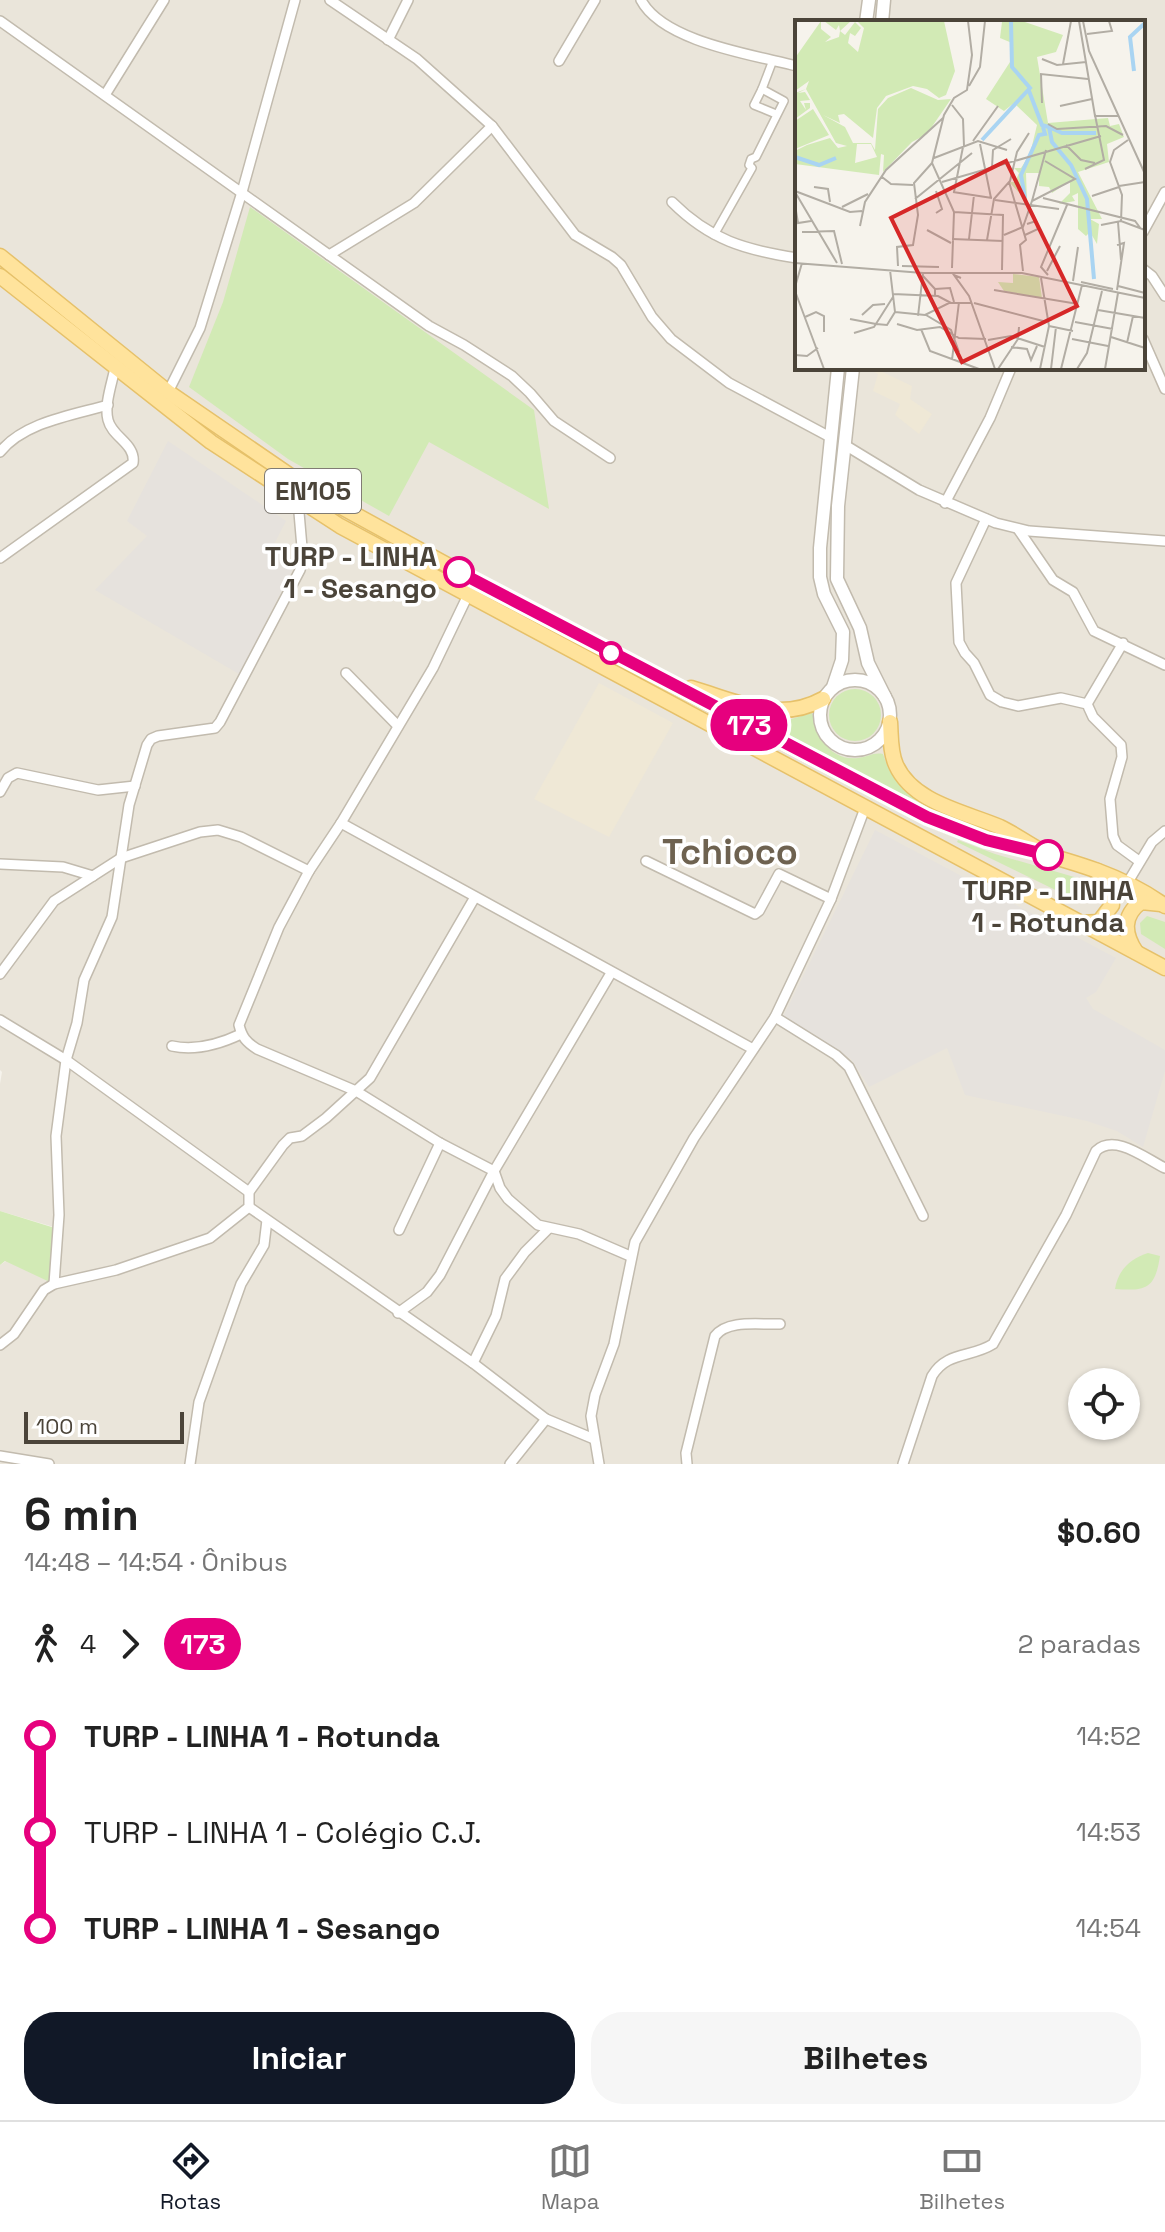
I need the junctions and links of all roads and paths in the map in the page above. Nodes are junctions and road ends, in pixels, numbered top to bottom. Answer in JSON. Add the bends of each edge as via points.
{"nodes":[{"id":1,"x":164,"y":0,"type":"edge"},
{"id":2,"x":295,"y":0,"type":"edge"},
{"id":3,"x":330,"y":0,"type":"edge"},
{"id":4,"x":408,"y":0,"type":"edge"},
{"id":5,"x":595,"y":0,"type":"edge"},
{"id":6,"x":641,"y":0,"type":"edge"},
{"id":7,"x":869,"y":0,"type":"edge"},
{"id":8,"x":884,"y":0,"type":"edge"},
{"id":9,"x":866,"y":20,"type":"edge"},
{"id":10,"x":882,"y":20,"type":"edge"},
{"id":11,"x":0,"y":21,"type":"edge"},
{"id":12,"x":388,"y":40,"type":"junction"},
{"id":13,"x":773,"y":60,"type":"junction"},
{"id":14,"x":559,"y":61,"type":"dead end"},
{"id":15,"x":795,"y":66,"type":"edge"},
{"id":16,"x":762,"y":89,"type":"junction"},
{"id":17,"x":105,"y":95,"type":"junction"},
{"id":18,"x":776,"y":114,"type":"junction"},
{"id":19,"x":492,"y":126,"type":"junction"},
{"id":20,"x":242,"y":192,"type":"junction"},
{"id":21,"x":1165,"y":192,"type":"edge"},
{"id":22,"x":672,"y":202,"type":"dead end"},
{"id":23,"x":1145,"y":228,"type":"edge"},
{"id":24,"x":714,"y":235,"type":"junction"},
{"id":25,"x":329,"y":255,"type":"junction"},
{"id":26,"x":0,"y":256,"type":"edge"},
{"id":27,"x":795,"y":258,"type":"edge"},
{"id":28,"x":1147,"y":273,"type":"edge"},
{"id":29,"x":0,"y":276,"type":"edge"},
{"id":30,"x":1165,"y":276,"type":"edge"},
{"id":31,"x":1165,"y":296,"type":"edge"},
{"id":32,"x":1145,"y":344,"type":"edge"},
{"id":33,"x":115,"y":368,"type":"junction"},
{"id":34,"x":838,"y":370,"type":"edge"},
{"id":35,"x":853,"y":370,"type":"edge"},
{"id":36,"x":1010,"y":370,"type":"edge"},
{"id":37,"x":1165,"y":389,"type":"edge"},
{"id":38,"x":168,"y":392,"type":"junction"},
{"id":39,"x":108,"y":405,"type":"junction"},
{"id":40,"x":830,"y":437,"type":"junction"},
{"id":41,"x":845,"y":445,"type":"junction"},
{"id":42,"x":0,"y":452,"type":"edge"},
{"id":43,"x":610,"y":458,"type":"dead end"},
{"id":44,"x":298,"y":501,"type":"junction"},
{"id":45,"x":945,"y":503,"type":"junction"},
{"id":46,"x":986,"y":519,"type":"junction"},
{"id":47,"x":1018,"y":529,"type":"junction"},
{"id":48,"x":1165,"y":541,"type":"edge"},
{"id":49,"x":0,"y":558,"type":"edge"},
{"id":50,"x":468,"y":595,"type":"junction"},
{"id":51,"x":1123,"y":643,"type":"junction"},
{"id":52,"x":1165,"y":665,"type":"edge"},
{"id":53,"x":346,"y":673,"type":"dead end"},
{"id":54,"x":657,"y":677,"type":"junction"},
{"id":55,"x":833,"y":687,"type":"junction"},
{"id":56,"x":885,"y":697,"type":"junction"},
{"id":57,"x":823,"y":699,"type":"junction"},
{"id":58,"x":1087,"y":704,"type":"junction"},
{"id":59,"x":890,"y":722,"type":"junction"},
{"id":60,"x":398,"y":726,"type":"junction"},
{"id":61,"x":135,"y":786,"type":"junction"},
{"id":62,"x":0,"y":792,"type":"edge"},
{"id":63,"x":865,"y":808,"type":"junction"},
{"id":64,"x":341,"y":823,"type":"junction"},
{"id":65,"x":1165,"y":831,"type":"edge"},
{"id":66,"x":1048,"y":855,"type":"junction"},
{"id":67,"x":121,"y":858,"type":"junction"},
{"id":68,"x":646,"y":861,"type":"dead end"},
{"id":69,"x":1139,"y":861,"type":"junction"},
{"id":70,"x":0,"y":864,"type":"edge"},
{"id":71,"x":1095,"y":868,"type":"junction"},
{"id":72,"x":309,"y":871,"type":"junction"},
{"id":73,"x":93,"y":876,"type":"junction"},
{"id":74,"x":1128,"y":882,"type":"junction"},
{"id":75,"x":475,"y":897,"type":"junction"},
{"id":76,"x":831,"y":899,"type":"junction"},
{"id":77,"x":1163,"y":905,"type":"edge"},
{"id":78,"x":1081,"y":923,"type":"junction"},
{"id":79,"x":1136,"y":952,"type":"junction"},
{"id":80,"x":1165,"y":968,"type":"edge"},
{"id":81,"x":611,"y":973,"type":"junction"},
{"id":82,"x":0,"y":974,"type":"edge"},
{"id":83,"x":775,"y":1017,"type":"junction"},
{"id":84,"x":0,"y":1020,"type":"edge"},
{"id":85,"x":241,"y":1034,"type":"junction"},
{"id":86,"x":172,"y":1046,"type":"dead end"},
{"id":87,"x":753,"y":1049,"type":"junction"},
{"id":88,"x":66,"y":1060,"type":"junction"},
{"id":89,"x":356,"y":1091,"type":"junction"},
{"id":90,"x":440,"y":1143,"type":"junction"},
{"id":91,"x":1165,"y":1168,"type":"edge"},
{"id":92,"x":494,"y":1171,"type":"junction"},
{"id":93,"x":249,"y":1192,"type":"junction"},
{"id":94,"x":249,"y":1207,"type":"junction"},
{"id":95,"x":923,"y":1216,"type":"dead end"},
{"id":96,"x":267,"y":1220,"type":"junction"},
{"id":97,"x":548,"y":1229,"type":"junction"},
{"id":98,"x":399,"y":1230,"type":"dead end"},
{"id":99,"x":630,"y":1256,"type":"junction"},
{"id":100,"x":54,"y":1284,"type":"junction"},
{"id":101,"x":398,"y":1313,"type":"junction"},
{"id":102,"x":780,"y":1324,"type":"dead end"},
{"id":103,"x":0,"y":1345,"type":"edge"},
{"id":104,"x":473,"y":1363,"type":"junction"},
{"id":105,"x":546,"y":1419,"type":"junction"},
{"id":106,"x":594,"y":1439,"type":"junction"},
{"id":107,"x":0,"y":1456,"type":"edge"},
{"id":108,"x":600,"y":1463,"type":"edge"},
{"id":109,"x":49,"y":1464,"type":"edge"},
{"id":110,"x":190,"y":1464,"type":"edge"},
{"id":111,"x":510,"y":1464,"type":"edge"},
{"id":112,"x":687,"y":1464,"type":"edge"},
{"id":113,"x":903,"y":1464,"type":"edge"}],
"edges":[{"from":1,"to":17,"type":"street"},
{"from":2,"to":20,"type":"street"},
{"from":3,"to":12,"type":"street"},
{"from":4,"to":12,"type":"street"},
{"from":5,"to":14,"type":"street"},
{"from":6,"to":13,"type":"street","via":[[657,20],[675,30]]},
{"from":7,"to":9,"type":"street"},
{"from":8,"to":10,"type":"street"},
{"from":11,"to":17,"type":"street"},
{"from":12,"to":19,"type":"street"},
{"from":13,"to":15,"type":"street"},
{"from":13,"to":16,"type":"street"},
{"from":16,"to":18,"type":"street","via":[[784,101]]},
{"from":16,"to":18,"type":"street","via":[[754,105]]},
{"from":17,"to":20,"type":"street"},
{"from":18,"to":24,"type":"street"},
{"from":19,"to":25,"type":"street","via":[[414,203]]},
{"from":19,"to":40,"type":"street","via":[[575,235],[621,265],[671,339],[729,383]]},
{"from":20,"to":25,"type":"street"},
{"from":20,"to":38,"type":"street","via":[[200,328]]},
{"from":21,"to":23,"type":"street"},
{"from":22,"to":24,"type":"street"},
{"from":24,"to":27,"type":"street","via":[[748,249]]},
{"from":25,"to":43,"type":"street","via":[[429,326],[512,376],[554,421]]},
{"from":26,"to":38,"type":"main road","number":"EN105"},
{"from":28,"to":30,"type":"street"},
{"from":28,"to":31,"type":"street"},
{"from":29,"to":33,"type":"main road","number":"EN105"},
{"from":32,"to":37,"type":"street"},
{"from":33,"to":39,"type":"street"},
{"from":33,"to":44,"type":"main road","number":"EN105"},
{"from":34,"to":40,"type":"street"},
{"from":35,"to":41,"type":"street"},
{"from":36,"to":45,"type":"street"},
{"from":38,"to":54,"type":"main road","number":"EN105","via":[[345,510]]},
{"from":39,"to":42,"type":"street","via":[[40,425],[15,437]]},
{"from":39,"to":49,"type":"street","via":[[109,424],[130,449],[133,463]]},
{"from":40,"to":55,"type":"street","via":[[820,577],[843,632],[842,660]]},
{"from":41,"to":45,"type":"street"},
{"from":41,"to":56,"type":"street","via":[[837,579]]},
{"from":44,"to":50,"type":"main road","number":"EN105"},
{"from":44,"to":61,"type":"street","via":[[300,570],[220,722],[215,728],[151,739]]},
{"from":45,"to":46,"type":"street"},
{"from":46,"to":47,"type":"street"},
{"from":46,"to":58,"type":"street","via":[[956,583],[959,642],[965,653],[990,695],[1002,702],[1018,706],[1061,698]]},
{"from":47,"to":48,"type":"street"},
{"from":47,"to":51,"type":"street","via":[[1053,580],[1073,592],[1090,626]]},
{"from":50,"to":60,"type":"street"},
{"from":50,"to":63,"type":"main road","number":"EN105"},
{"from":51,"to":52,"type":"street"},
{"from":51,"to":58,"type":"street"},
{"from":53,"to":60,"type":"street"},
{"from":54,"to":57,"type":"main road","via":[[774,712]]},
{"from":54,"to":66,"type":"main road","number":"EN105","via":[[927,817],[986,840]]},
{"from":55,"to":56,"type":"street","via":[[862,680]]},
{"from":55,"to":57,"type":"street"},
{"from":56,"to":59,"type":"street"},
{"from":57,"to":59,"type":"street","via":[[821,725],[843,748],[870,747],[881,740]]},
{"from":58,"to":69,"type":"street","via":[[1121,745],[1110,799],[1113,836]]},
{"from":59,"to":66,"type":"main road","via":[[895,764],[920,794]]},
{"from":60,"to":64,"type":"street"},
{"from":61,"to":62,"type":"street","via":[[98,790],[17,773]]},
{"from":61,"to":67,"type":"street"},
{"from":63,"to":76,"type":"street"},
{"from":63,"to":78,"type":"main road","number":"EN105"},
{"from":64,"to":72,"type":"street"},
{"from":64,"to":75,"type":"street"},
{"from":65,"to":69,"type":"street"},
{"from":66,"to":71,"type":"main road","number":"EN105"},
{"from":67,"to":72,"type":"street","via":[[218,830]]},
{"from":67,"to":73,"type":"street"},
{"from":67,"to":88,"type":"street","via":[[112,917],[84,980]]},
{"from":68,"to":76,"type":"street","via":[[755,914],[779,874]]},
{"from":69,"to":74,"type":"street"},
{"from":70,"to":73,"type":"street","via":[[63,867]]},
{"from":71,"to":74,"type":"main road","number":"EN105"},
{"from":71,"to":78,"type":"main road","via":[[1111,889],[1112,905],[1099,922]]},
{"from":72,"to":85,"type":"street","via":[[279,927],[239,1025]]},
{"from":73,"to":82,"type":"street","via":[[54,901]]},
{"from":74,"to":77,"type":"main road","number":"EN105"},
{"from":75,"to":81,"type":"street"},
{"from":75,"to":89,"type":"street","via":[[370,1078]]},
{"from":76,"to":83,"type":"street"},
{"from":77,"to":79,"type":"main road","via":[[1141,902],[1129,914],[1126,933]]},
{"from":78,"to":79,"type":"main road","number":"EN105"},
{"from":79,"to":80,"type":"main road","number":"EN105"},
{"from":81,"to":87,"type":"street"},
{"from":81,"to":92,"type":"street"},
{"from":83,"to":87,"type":"street"},
{"from":83,"to":95,"type":"street","via":[[849,1067]]},
{"from":84,"to":88,"type":"street"},
{"from":85,"to":86,"type":"street","via":[[184,1049]]},
{"from":85,"to":89,"type":"street","via":[[257,1049]]},
{"from":87,"to":99,"type":"street","via":[[694,1138]]},
{"from":88,"to":93,"type":"street"},
{"from":88,"to":100,"type":"street","via":[[56,1136],[59,1215]]},
{"from":89,"to":90,"type":"street"},
{"from":89,"to":93,"type":"street","via":[[283,1145]]},
{"from":90,"to":92,"type":"street"},
{"from":90,"to":98,"type":"street"},
{"from":91,"to":113,"type":"street","via":[[1117,1144],[1096,1151],[993,1344],[945,1361],[932,1376]]},
{"from":92,"to":97,"type":"street","via":[[508,1199]]},
{"from":92,"to":101,"type":"street","via":[[434,1284]]},
{"from":93,"to":94,"type":"street"},
{"from":94,"to":96,"type":"street"},
{"from":94,"to":100,"type":"street","via":[[201,1242]]},
{"from":96,"to":101,"type":"street"},
{"from":96,"to":110,"type":"street","via":[[264,1245],[241,1284],[199,1402]]},
{"from":97,"to":99,"type":"street","via":[[579,1234]]},
{"from":97,"to":104,"type":"street","via":[[505,1279],[496,1316]]},
{"from":99,"to":106,"type":"street","via":[[614,1344],[591,1416]]},
{"from":100,"to":103,"type":"street"},
{"from":101,"to":104,"type":"street"},
{"from":102,"to":112,"type":"street","via":[[721,1328],[715,1336]]},
{"from":104,"to":105,"type":"street"},
{"from":105,"to":106,"type":"street"},
{"from":105,"to":111,"type":"street"},
{"from":106,"to":108,"type":"street"},
{"from":107,"to":109,"type":"street"}]}
